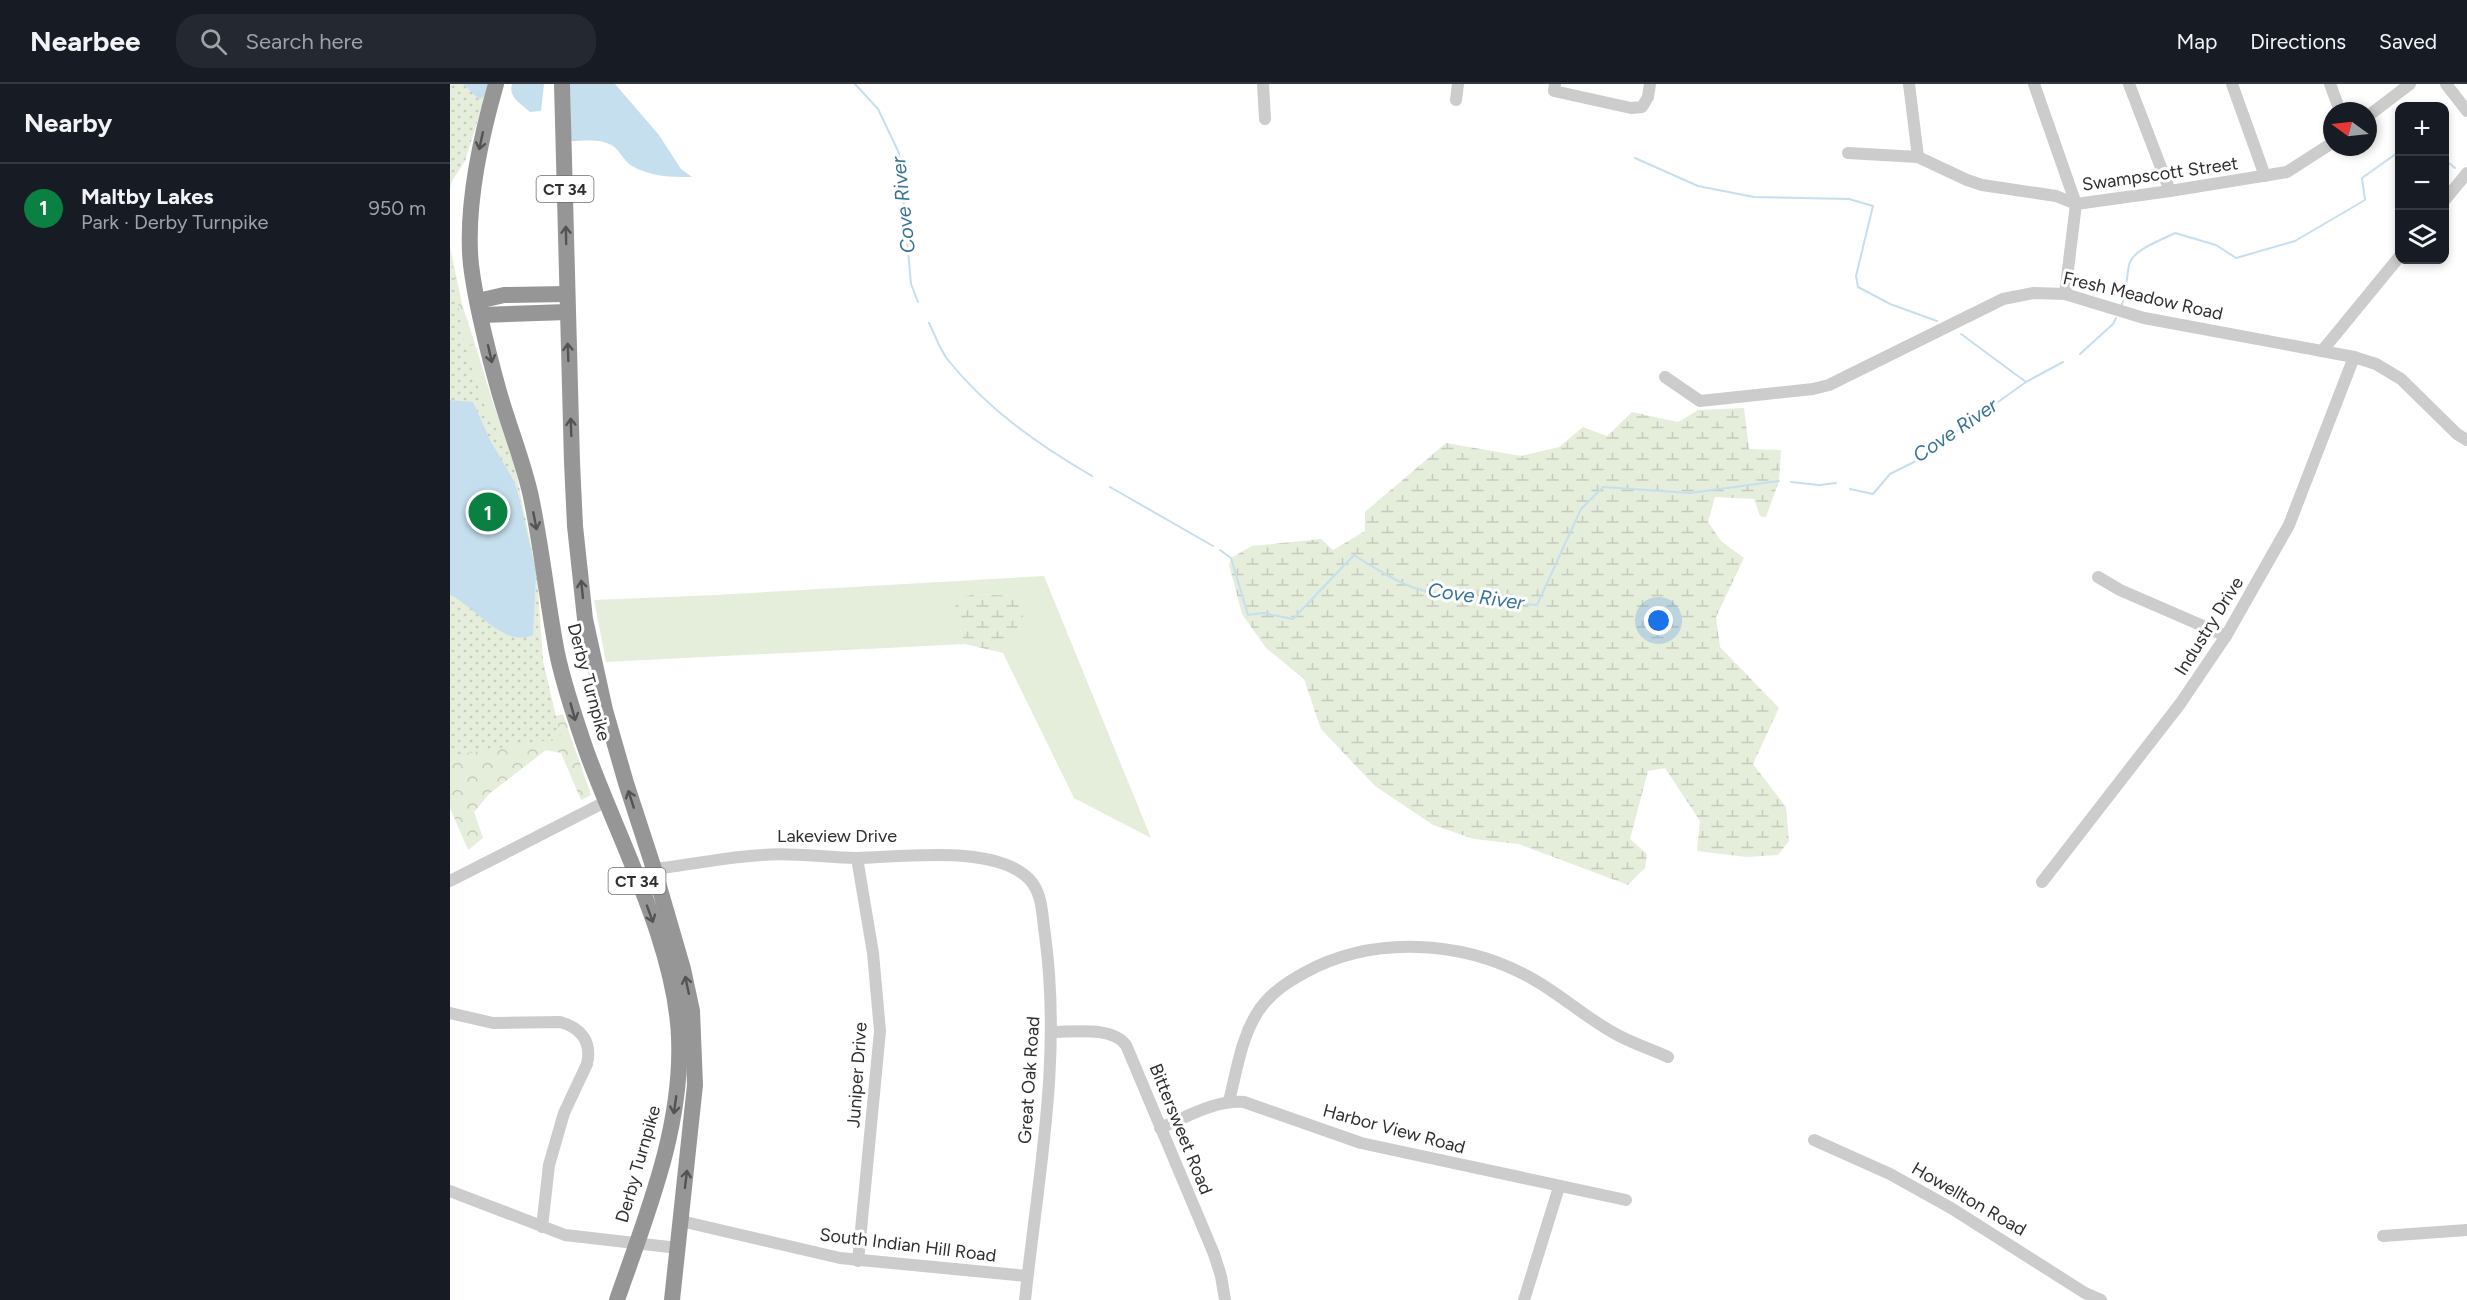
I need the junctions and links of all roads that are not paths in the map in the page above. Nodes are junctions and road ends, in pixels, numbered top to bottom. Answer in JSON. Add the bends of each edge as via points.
{"nodes":[{"id":1,"x":496,"y":84,"type":"edge"},
{"id":2,"x":562,"y":84,"type":"edge"},
{"id":3,"x":1263,"y":84,"type":"edge"},
{"id":4,"x":1458,"y":84,"type":"edge"},
{"id":5,"x":1650,"y":84,"type":"edge"},
{"id":6,"x":1909,"y":84,"type":"edge"},
{"id":7,"x":2034,"y":84,"type":"edge"},
{"id":8,"x":2129,"y":84,"type":"edge"},
{"id":9,"x":2232,"y":84,"type":"edge"},
{"id":10,"x":2331,"y":84,"type":"edge"},
{"id":11,"x":2410,"y":84,"type":"edge"},
{"id":12,"x":2446,"y":84,"type":"edge"},
{"id":13,"x":1555,"y":88,"type":"edge"},
{"id":14,"x":1456,"y":100,"type":"dead end"},
{"id":15,"x":2337,"y":102,"type":"edge"},
{"id":16,"x":2377,"y":109,"type":"edge"},
{"id":17,"x":2467,"y":111,"type":"edge"},
{"id":18,"x":1265,"y":119,"type":"dead end"},
{"id":19,"x":2323,"y":148,"type":"edge"},
{"id":20,"x":1848,"y":153,"type":"dead end"},
{"id":21,"x":1918,"y":157,"type":"junction"},
{"id":22,"x":2467,"y":173,"type":"edge"},
{"id":23,"x":2265,"y":176,"type":"junction"},
{"id":24,"x":2170,"y":191,"type":"junction"},
{"id":25,"x":2449,"y":196,"type":"edge"},
{"id":26,"x":2076,"y":204,"type":"junction"},
{"id":27,"x":2395,"y":262,"type":"edge"},
{"id":28,"x":567,"y":294,"type":"junction"},
{"id":29,"x":2065,"y":294,"type":"junction"},
{"id":30,"x":479,"y":308,"type":"junction"},
{"id":31,"x":567,"y":312,"type":"junction"},
{"id":32,"x":2322,"y":351,"type":"junction"},
{"id":33,"x":2354,"y":357,"type":"junction"},
{"id":34,"x":1665,"y":377,"type":"dead end"},
{"id":35,"x":2467,"y":440,"type":"edge"},
{"id":36,"x":2098,"y":577,"type":"dead end"},
{"id":37,"x":2226,"y":636,"type":"junction"},
{"id":38,"x":605,"y":802,"type":"junction"},
{"id":39,"x":857,"y":858,"type":"junction"},
{"id":40,"x":654,"y":869,"type":"junction"},
{"id":41,"x":1018,"y":871,"type":"joint"},
{"id":42,"x":450,"y":881,"type":"edge"},
{"id":43,"x":2042,"y":882,"type":"dead end"},
{"id":44,"x":450,"y":1013,"type":"edge"},
{"id":45,"x":1052,"y":1032,"type":"junction"},
{"id":46,"x":1668,"y":1057,"type":"dead end"},
{"id":47,"x":1229,"y":1101,"type":"junction"},
{"id":48,"x":1160,"y":1128,"type":"junction"},
{"id":49,"x":1814,"y":1140,"type":"dead end"},
{"id":50,"x":1559,"y":1187,"type":"junction"},
{"id":51,"x":450,"y":1191,"type":"edge"},
{"id":52,"x":1626,"y":1200,"type":"dead end"},
{"id":53,"x":681,"y":1221,"type":"junction"},
{"id":54,"x":542,"y":1227,"type":"junction"},
{"id":55,"x":2467,"y":1230,"type":"edge"},
{"id":56,"x":2383,"y":1236,"type":"dead end"},
{"id":57,"x":636,"y":1244,"type":"junction"},
{"id":58,"x":678,"y":1248,"type":"junction"},
{"id":59,"x":858,"y":1261,"type":"junction"},
{"id":60,"x":1027,"y":1276,"type":"junction"},
{"id":61,"x":617,"y":1300,"type":"edge"},
{"id":62,"x":672,"y":1300,"type":"edge"},
{"id":63,"x":1025,"y":1300,"type":"edge"},
{"id":64,"x":1225,"y":1300,"type":"edge"},
{"id":65,"x":1524,"y":1300,"type":"edge"},
{"id":66,"x":2101,"y":1300,"type":"edge"}],
"edges":[{"from":1,"to":30,"type":"highway","name":"Derby Turnpike","number":"CT 34","one_way":true,"via":[[472,192],[471,262]]},
{"from":28,"to":2,"type":"highway","name":"Derby Turnpike","number":"CT 34","one_way":true},
{"from":3,"to":18,"type":"street"},
{"from":4,"to":14,"type":"street"},
{"from":5,"to":13,"type":"street","via":[[1642,107],[1631,108]]},
{"from":6,"to":21,"type":"street"},
{"from":7,"to":26,"type":"street"},
{"from":8,"to":24,"type":"street"},
{"from":9,"to":23,"type":"street"},
{"from":10,"to":15,"type":"street"},
{"from":11,"to":16,"type":"street"},
{"from":12,"to":17,"type":"street"},
{"from":19,"to":23,"type":"street","name":"Swampscott Street","via":[[2287,172]]},
{"from":20,"to":21,"type":"street","name":"Swampscott Street"},
{"from":21,"to":26,"type":"street","name":"Swampscott Street","via":[[1982,185],[2056,196]]},
{"from":22,"to":25,"type":"street"},
{"from":23,"to":24,"type":"street","name":"Swampscott Street"},
{"from":24,"to":26,"type":"street","name":"Swampscott Street"},
{"from":26,"to":29,"type":"street"},
{"from":27,"to":32,"type":"street"},
{"from":28,"to":30,"type":"highway","via":[[504,295]]},
{"from":28,"to":31,"type":"highway","name":"Derby Turnpike","number":"CT 34"},
{"from":29,"to":32,"type":"street","name":"Fresh Meadow Road","via":[[2144,318]]},
{"from":29,"to":34,"type":"street","name":"Fresh Meadow Road","via":[[2034,293],[2003,299],[1829,386],[1700,401]]},
{"from":30,"to":31,"type":"highway"},
{"from":30,"to":38,"type":"highway","name":"Derby Turnpike","number":"CT 34","one_way":true,"via":[[498,389],[530,493],[558,655],[575,720]]},
{"from":40,"to":31,"type":"highway","name":"Derby Turnpike","number":"CT 34","one_way":true,"via":[[605,710],[585,619],[575,526]]},
{"from":32,"to":33,"type":"street","name":"Fresh Meadow Road"},
{"from":33,"to":35,"type":"street","name":"Fresh Meadow Road","via":[[2395,375]]},
{"from":33,"to":37,"type":"street","name":"Industry Drive","via":[[2289,525]]},
{"from":36,"to":37,"type":"street"},
{"from":37,"to":43,"type":"street","name":"Industry Drive","via":[[2200,678]]},
{"from":38,"to":42,"type":"street"},
{"from":38,"to":57,"type":"highway","name":"Derby Turnpike","number":"CT 34","one_way":true,"via":[[650,913],[678,1019],[679,1068],[674,1114]]},
{"from":39,"to":40,"type":"street","name":"Lakeview Drive","via":[[763,855]]},
{"from":39,"to":41,"type":"street","name":"Lakeview Drive","via":[[920,853],[958,856],[983,859]]},
{"from":39,"to":59,"type":"street","name":"Juniper Drive","via":[[873,953],[880,1031]]},
{"from":53,"to":40,"type":"highway","name":"Derby Turnpike","number":"CT 34","one_way":true,"via":[[695,1085],[692,1020],[683,969]]},
{"from":41,"to":45,"type":"street","name":"Great Oak Road","via":[[1032,881],[1040,897],[1050,970]]},
{"from":44,"to":54,"type":"street","via":[[493,1023],[560,1022],[585,1037],[589,1056],[564,1113],[549,1165]]},
{"from":45,"to":48,"type":"street","name":"Bittersweet Road","via":[[1099,1032],[1122,1040]]},
{"from":45,"to":60,"type":"street","name":"Great Oak Road","via":[[1049,1096]]},
{"from":46,"to":47,"type":"street","via":[[1615,1034],[1530,977],[1473,954],[1399,946],[1349,954],[1281,986],[1259,1010],[1245,1038]]},
{"from":47,"to":48,"type":"street"},
{"from":47,"to":50,"type":"street","name":"Harbor View Road","via":[[1244,1102],[1361,1143]]},
{"from":48,"to":64,"type":"street","name":"Bittersweet Road","via":[[1214,1254]]},
{"from":49,"to":66,"type":"street","name":"Howellton Road","via":[[1890,1174],[1951,1208]]},
{"from":50,"to":52,"type":"street","name":"Harbor View Road"},
{"from":50,"to":65,"type":"street"},
{"from":51,"to":54,"type":"street"},
{"from":53,"to":58,"type":"highway","name":"Derby Turnpike","number":"CT 34"},
{"from":53,"to":59,"type":"street","name":"South Indian Hill Road"},
{"from":54,"to":57,"type":"street","via":[[575,1238]]},
{"from":55,"to":56,"type":"street"},
{"from":57,"to":58,"type":"street","name":"Derby Turnpike"},
{"from":57,"to":61,"type":"highway","name":"Derby Turnpike","number":"CT 34"},
{"from":58,"to":62,"type":"highway","name":"Derby Turnpike","number":"CT 34"},
{"from":59,"to":60,"type":"street","name":"South Indian Hill Road"},
{"from":60,"to":63,"type":"street","name":"Great Oak Road"}]}
